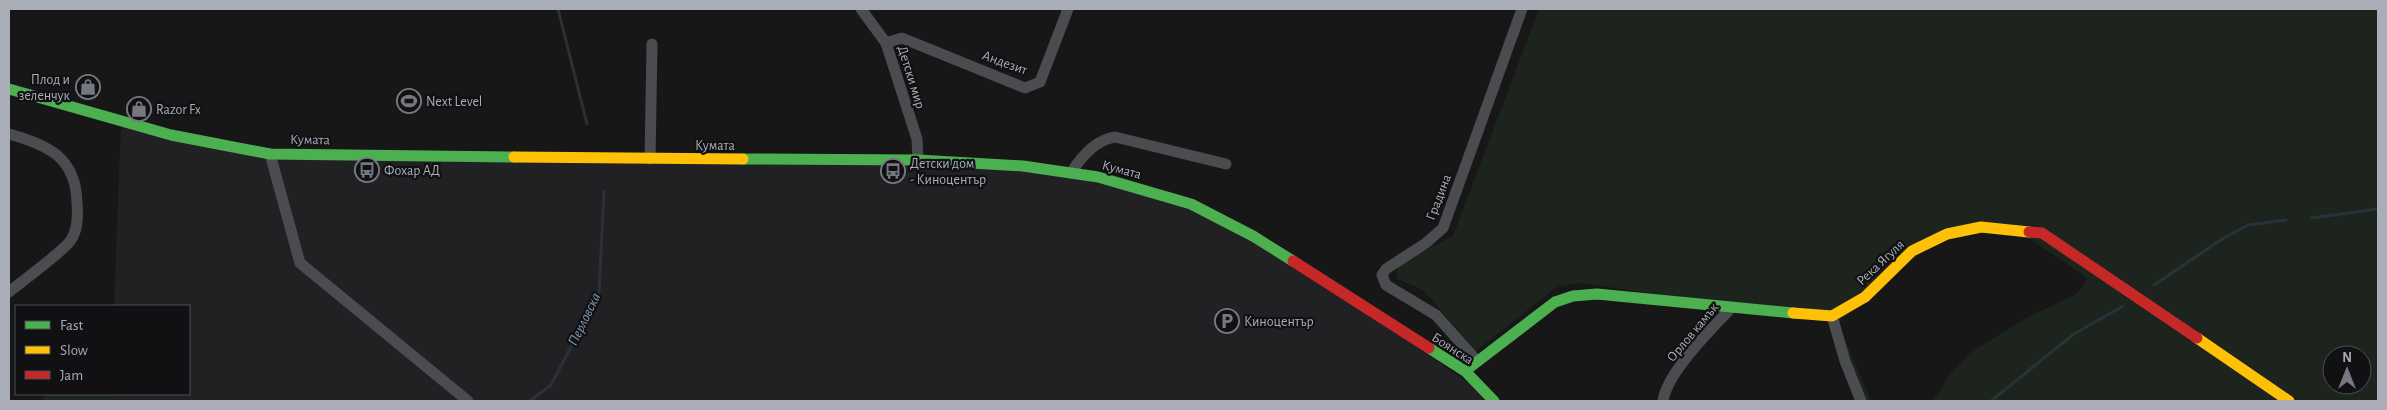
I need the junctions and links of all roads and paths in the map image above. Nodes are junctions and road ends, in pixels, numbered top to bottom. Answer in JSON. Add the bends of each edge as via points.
{"nodes":[{"id":1,"x":861,"y":9,"type":"edge"},
{"id":2,"x":1068,"y":9,"type":"edge"},
{"id":3,"x":1522,"y":9,"type":"edge"},
{"id":4,"x":886,"y":43,"type":"junction"},
{"id":5,"x":652,"y":44,"type":"dead end"},
{"id":6,"x":9,"y":89,"type":"edge"},
{"id":7,"x":9,"y":134,"type":"edge"},
{"id":8,"x":270,"y":154,"type":"junction"},
{"id":9,"x":650,"y":159,"type":"junction"},
{"id":10,"x":918,"y":160,"type":"junction"},
{"id":11,"x":1226,"y":164,"type":"dead end"},
{"id":12,"x":1071,"y":173,"type":"junction"},
{"id":13,"x":9,"y":292,"type":"edge"},
{"id":14,"x":1731,"y":308,"type":"junction"},
{"id":15,"x":1832,"y":316,"type":"junction"},
{"id":16,"x":1391,"y":326,"type":"joint"},
{"id":17,"x":1477,"y":361,"type":"junction"},
{"id":18,"x":1465,"y":371,"type":"junction"},
{"id":19,"x":468,"y":401,"type":"edge"},
{"id":20,"x":1494,"y":401,"type":"edge"},
{"id":21,"x":1663,"y":401,"type":"edge"},
{"id":22,"x":1861,"y":401,"type":"edge"},
{"id":23,"x":2290,"y":401,"type":"edge"}],
"edges":[{"from":1,"to":4,"type":"street","name":"Детски мир"},
{"from":2,"to":4,"type":"street","name":"Андезит","via":[[1040,82],[1025,88],[902,38]]},
{"from":3,"to":17,"type":"street","name":"Градина","via":[[1443,228],[1382,275],[1386,285],[1436,315]]},
{"from":4,"to":10,"type":"street","name":"Детски мир","via":[[917,138]]},
{"from":5,"to":9,"type":"street"},
{"from":6,"to":8,"type":"main road","name":"Кумата","via":[[169,136]]},
{"from":7,"to":13,"type":"street","via":[[39,143],[57,154],[70,170],[77,192],[78,222],[70,242]]},
{"from":8,"to":9,"type":"main road","name":"Кумата"},
{"from":8,"to":19,"type":"street","via":[[300,263]]},
{"from":9,"to":10,"type":"main road","name":"Кумата"},
{"from":10,"to":12,"type":"main road","name":"Кумата","via":[[1023,166]]},
{"from":11,"to":12,"type":"street","via":[[1115,137],[1083,154]]},
{"from":12,"to":16,"type":"main road","name":"Кумата","via":[[1098,177],[1191,204],[1253,236]]},
{"from":14,"to":15,"type":"main road"},
{"from":14,"to":17,"type":"main road","via":[[1597,294],[1573,296],[1555,302]]},
{"from":14,"to":21,"type":"street","name":"Орлов камък","via":[[1689,354],[1664,391]]},
{"from":15,"to":22,"type":"street"},
{"from":15,"to":23,"type":"main road","name":"Река Ягуля","via":[[1865,297],[1912,251],[1947,234],[1981,227],[2042,233]]},
{"from":16,"to":18,"type":"main road","name":"Боянска"},
{"from":17,"to":18,"type":"main road"},
{"from":18,"to":20,"type":"main road","name":"Боянска"}]}
